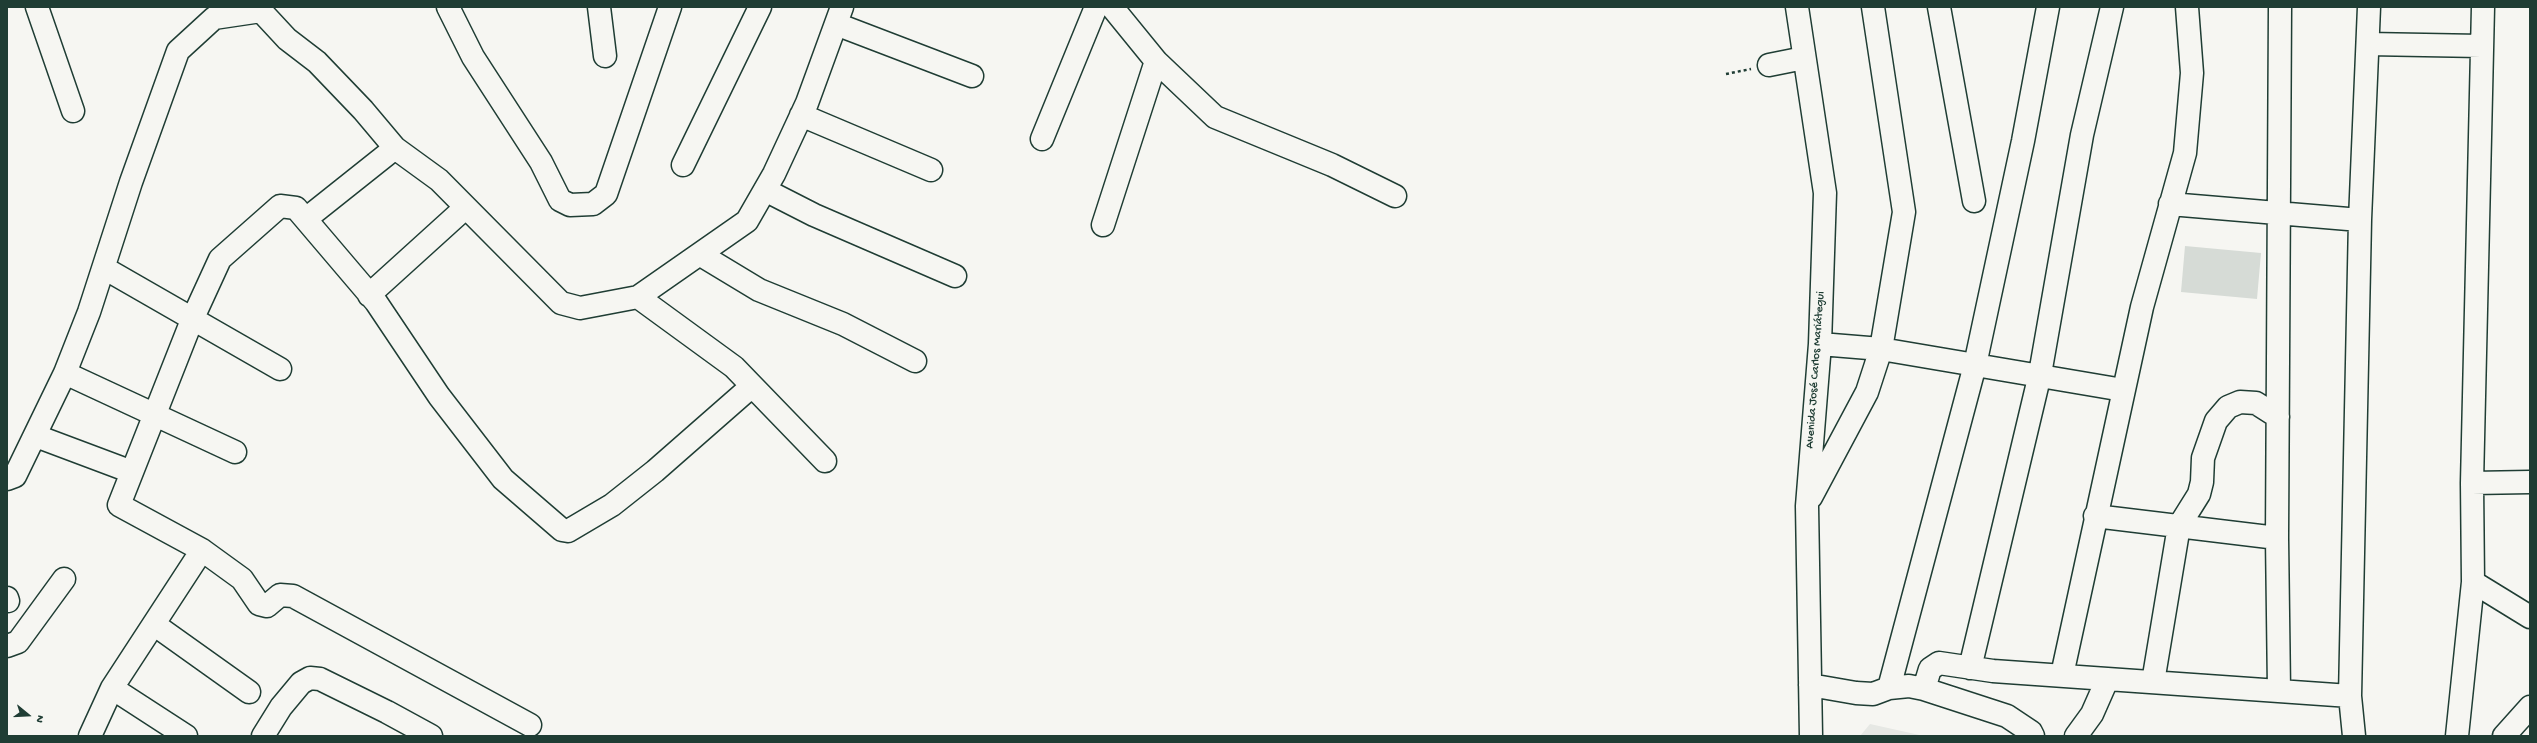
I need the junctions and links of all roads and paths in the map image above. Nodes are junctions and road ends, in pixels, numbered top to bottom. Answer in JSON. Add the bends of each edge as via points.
{"nodes":[{"id":1,"x":37,"y":7,"type":"edge"},
{"id":2,"x":448,"y":7,"type":"edge"},
{"id":3,"x":599,"y":7,"type":"edge"},
{"id":4,"x":670,"y":7,"type":"edge"},
{"id":5,"x":760,"y":7,"type":"edge"},
{"id":6,"x":1096,"y":7,"type":"edge"},
{"id":7,"x":1112,"y":7,"type":"edge"},
{"id":8,"x":1797,"y":7,"type":"edge"},
{"id":9,"x":1873,"y":7,"type":"edge"},
{"id":10,"x":1939,"y":7,"type":"edge"},
{"id":11,"x":2048,"y":7,"type":"edge"},
{"id":12,"x":2112,"y":7,"type":"edge"},
{"id":13,"x":2186,"y":7,"type":"edge"},
{"id":14,"x":2280,"y":7,"type":"edge"},
{"id":15,"x":2369,"y":7,"type":"edge"},
{"id":16,"x":2483,"y":7,"type":"edge"},
{"id":17,"x":261,"y":9,"type":"edge"},
{"id":18,"x":839,"y":15,"type":"edge"},
{"id":19,"x":2368,"y":44,"type":"junction"},
{"id":20,"x":2481,"y":46,"type":"junction"},
{"id":21,"x":605,"y":56,"type":"dead end"},
{"id":22,"x":1804,"y":58,"type":"junction"},
{"id":23,"x":1156,"y":61,"type":"junction"},
{"id":24,"x":1769,"y":65,"type":"joint"},
{"id":25,"x":1726,"y":74,"type":"dead end"},
{"id":26,"x":972,"y":76,"type":"dead end"},
{"id":27,"x":74,"y":111,"type":"dead end"},
{"id":28,"x":801,"y":115,"type":"junction"},
{"id":29,"x":1042,"y":139,"type":"dead end"},
{"id":30,"x":395,"y":148,"type":"junction"},
{"id":31,"x":684,"y":165,"type":"dead end"},
{"id":32,"x":931,"y":170,"type":"dead end"},
{"id":33,"x":765,"y":190,"type":"junction"},
{"id":34,"x":1395,"y":196,"type":"dead end"},
{"id":35,"x":1974,"y":200,"type":"dead end"},
{"id":36,"x":2170,"y":204,"type":"junction"},
{"id":37,"x":465,"y":208,"type":"junction"},
{"id":38,"x":2279,"y":214,"type":"junction"},
{"id":39,"x":307,"y":218,"type":"junction"},
{"id":40,"x":2360,"y":220,"type":"junction"},
{"id":41,"x":1103,"y":226,"type":"dead end"},
{"id":42,"x":701,"y":255,"type":"junction"},
{"id":43,"x":104,"y":268,"type":"junction"},
{"id":44,"x":955,"y":276,"type":"dead end"},
{"id":45,"x":369,"y":295,"type":"junction"},
{"id":46,"x":638,"y":297,"type":"junction"},
{"id":47,"x":192,"y":320,"type":"junction"},
{"id":48,"x":1820,"y":344,"type":"junction"},
{"id":49,"x":1881,"y":349,"type":"junction"},
{"id":50,"x":915,"y":361,"type":"dead end"},
{"id":51,"x":1975,"y":365,"type":"junction"},
{"id":52,"x":280,"y":369,"type":"dead end"},
{"id":53,"x":65,"y":373,"type":"junction"},
{"id":54,"x":2040,"y":374,"type":"junction"},
{"id":55,"x":752,"y":386,"type":"junction"},
{"id":56,"x":2124,"y":390,"type":"junction"},
{"id":57,"x":155,"y":416,"type":"junction"},
{"id":58,"x":2278,"y":417,"type":"junction"},
{"id":59,"x":36,"y":436,"type":"junction"},
{"id":60,"x":235,"y":452,"type":"dead end"},
{"id":61,"x":825,"y":461,"type":"dead end"},
{"id":62,"x":132,"y":472,"type":"junction"},
{"id":63,"x":7,"y":479,"type":"edge"},
{"id":64,"x":2530,"y":482,"type":"edge"},
{"id":65,"x":2472,"y":483,"type":"junction"},
{"id":66,"x":1807,"y":506,"type":"junction"},
{"id":67,"x":2095,"y":516,"type":"junction"},
{"id":68,"x":2179,"y":526,"type":"junction"},
{"id":69,"x":2277,"y":538,"type":"junction"},
{"id":70,"x":202,"y":550,"type":"junction"},
{"id":71,"x":64,"y":579,"type":"dead end"},
{"id":72,"x":2473,"y":582,"type":"junction"},
{"id":73,"x":2530,"y":617,"type":"edge"},
{"id":74,"x":155,"y":625,"type":"junction"},
{"id":75,"x":7,"y":646,"type":"edge"},
{"id":76,"x":1970,"y":668,"type":"junction"},
{"id":77,"x":2062,"y":675,"type":"junction"},
{"id":78,"x":2107,"y":680,"type":"junction"},
{"id":79,"x":2153,"y":682,"type":"junction"},
{"id":80,"x":1810,"y":685,"type":"junction"},
{"id":81,"x":112,"y":688,"type":"junction"},
{"id":82,"x":1889,"y":688,"type":"junction"},
{"id":83,"x":1924,"y":689,"type":"junction"},
{"id":84,"x":2279,"y":690,"type":"junction"},
{"id":85,"x":249,"y":692,"type":"dead end"},
{"id":86,"x":2350,"y":696,"type":"junction"},
{"id":87,"x":2530,"y":707,"type":"edge"},
{"id":88,"x":530,"y":725,"type":"dead end"},
{"id":89,"x":90,"y":736,"type":"edge"},
{"id":90,"x":186,"y":736,"type":"edge"},
{"id":91,"x":263,"y":736,"type":"edge"},
{"id":92,"x":431,"y":736,"type":"edge"},
{"id":93,"x":1811,"y":736,"type":"edge"},
{"id":94,"x":2033,"y":736,"type":"edge"},
{"id":95,"x":2076,"y":736,"type":"edge"},
{"id":96,"x":2354,"y":736,"type":"edge"},
{"id":97,"x":2457,"y":736,"type":"edge"},
{"id":98,"x":2504,"y":736,"type":"edge"}],
"edges":[{"from":1,"to":27,"type":"street"},
{"from":2,"to":4,"type":"street","via":[[473,57],[541,162],[560,200],[570,205],[593,204],[606,194]]},
{"from":3,"to":21,"type":"street"},
{"from":5,"to":31,"type":"street"},
{"from":6,"to":29,"type":"street"},
{"from":7,"to":23,"type":"street"},
{"from":8,"to":22,"type":"street","name":"Avenida José Carlos Mariátegui"},
{"from":9,"to":49,"type":"street","via":[[1904,212]]},
{"from":10,"to":35,"type":"street"},
{"from":11,"to":51,"type":"street","via":[[2023,141]]},
{"from":12,"to":54,"type":"street","via":[[2082,135]]},
{"from":13,"to":36,"type":"street","via":[[2192,73],[2185,153]]},
{"from":14,"to":38,"type":"street"},
{"from":15,"to":19,"type":"street"},
{"from":16,"to":20,"type":"street"},
{"from":17,"to":30,"type":"street","via":[[287,39],[317,62]]},
{"from":17,"to":43,"type":"street","via":[[214,18],[178,51],[131,182]]},
{"from":18,"to":26,"type":"street"},
{"from":18,"to":28,"type":"street"},
{"from":19,"to":20,"type":"street"},
{"from":19,"to":40,"type":"street"},
{"from":20,"to":65,"type":"street"},
{"from":22,"to":24,"type":"street"},
{"from":22,"to":48,"type":"street","name":"Avenida José Carlos Mariátegui","via":[[1825,193]]},
{"from":23,"to":34,"type":"street","via":[[1215,117],[1332,165]]},
{"from":23,"to":41,"type":"street"},
{"from":24,"to":25,"type":"path"},
{"from":28,"to":32,"type":"street"},
{"from":28,"to":33,"type":"street"},
{"from":30,"to":37,"type":"street","via":[[439,180]]},
{"from":30,"to":39,"type":"street"},
{"from":33,"to":42,"type":"street","via":[[747,221]]},
{"from":33,"to":44,"type":"street","via":[[814,215]]},
{"from":36,"to":38,"type":"street"},
{"from":36,"to":56,"type":"street","via":[[2142,307]]},
{"from":37,"to":45,"type":"street"},
{"from":37,"to":46,"type":"street","via":[[561,303],[580,308]]},
{"from":38,"to":40,"type":"street"},
{"from":38,"to":58,"type":"street"},
{"from":39,"to":45,"type":"street"},
{"from":39,"to":47,"type":"street","via":[[296,208],[280,206],[247,234],[220,259]]},
{"from":40,"to":86,"type":"street"},
{"from":42,"to":46,"type":"street"},
{"from":42,"to":50,"type":"street","via":[[759,290],[843,324]]},
{"from":43,"to":47,"type":"street"},
{"from":43,"to":53,"type":"street"},
{"from":45,"to":55,"type":"street","via":[[439,396],[503,479],[562,530],[568,532],[612,505],[655,471]]},
{"from":46,"to":55,"type":"street","via":[[734,367]]},
{"from":47,"to":52,"type":"street"},
{"from":47,"to":57,"type":"street"},
{"from":48,"to":49,"type":"street"},
{"from":48,"to":66,"type":"street","name":"Avenida José Carlos Mariátegui"},
{"from":49,"to":51,"type":"street"},
{"from":49,"to":66,"type":"street","via":[[1867,392]]},
{"from":51,"to":54,"type":"street"},
{"from":51,"to":82,"type":"street"},
{"from":53,"to":57,"type":"street"},
{"from":53,"to":59,"type":"street"},
{"from":54,"to":56,"type":"street"},
{"from":54,"to":76,"type":"street"},
{"from":55,"to":61,"type":"street"},
{"from":56,"to":67,"type":"street"},
{"from":57,"to":60,"type":"street"},
{"from":57,"to":62,"type":"street"},
{"from":58,"to":68,"type":"street","via":[[2256,404],[2240,402],[2228,407],[2216,422],[2203,458],[2199,494]]},
{"from":58,"to":69,"type":"street"},
{"from":59,"to":62,"type":"street"},
{"from":59,"to":63,"type":"street","via":[[16,476]]},
{"from":62,"to":70,"type":"street","via":[[119,505]]},
{"from":64,"to":65,"type":"street"},
{"from":65,"to":72,"type":"street"},
{"from":66,"to":80,"type":"street","name":"Avenida José Carlos Mariátegui"},
{"from":67,"to":68,"type":"street"},
{"from":67,"to":77,"type":"street"},
{"from":68,"to":69,"type":"street"},
{"from":68,"to":79,"type":"street"},
{"from":69,"to":84,"type":"street"},
{"from":70,"to":74,"type":"street"},
{"from":70,"to":88,"type":"street","via":[[242,579],[259,604],[267,606],[280,595],[293,596]]},
{"from":71,"to":75,"type":"street","via":[[18,642]]},
{"from":72,"to":73,"type":"street"},
{"from":72,"to":97,"type":"street"},
{"from":74,"to":81,"type":"street"},
{"from":74,"to":85,"type":"street"},
{"from":76,"to":77,"type":"street"},
{"from":76,"to":83,"type":"street","via":[[1939,663],[1934,665],[1930,669]]},
{"from":77,"to":78,"type":"street"},
{"from":78,"to":79,"type":"street"},
{"from":78,"to":95,"type":"street","via":[[2092,714]]},
{"from":79,"to":84,"type":"street"},
{"from":80,"to":82,"type":"street","via":[[1873,694]]},
{"from":80,"to":93,"type":"street","name":"Avenida José Carlos Mariátegui"},
{"from":81,"to":89,"type":"street"},
{"from":81,"to":90,"type":"street"},
{"from":82,"to":83,"type":"street","via":[[1909,686]]},
{"from":83,"to":94,"type":"street","via":[[2007,716]]},
{"from":84,"to":86,"type":"street"},
{"from":86,"to":96,"type":"street"},
{"from":87,"to":98,"type":"street"},
{"from":91,"to":92,"type":"street","via":[[280,708],[301,683],[310,678],[320,679]]}]}
